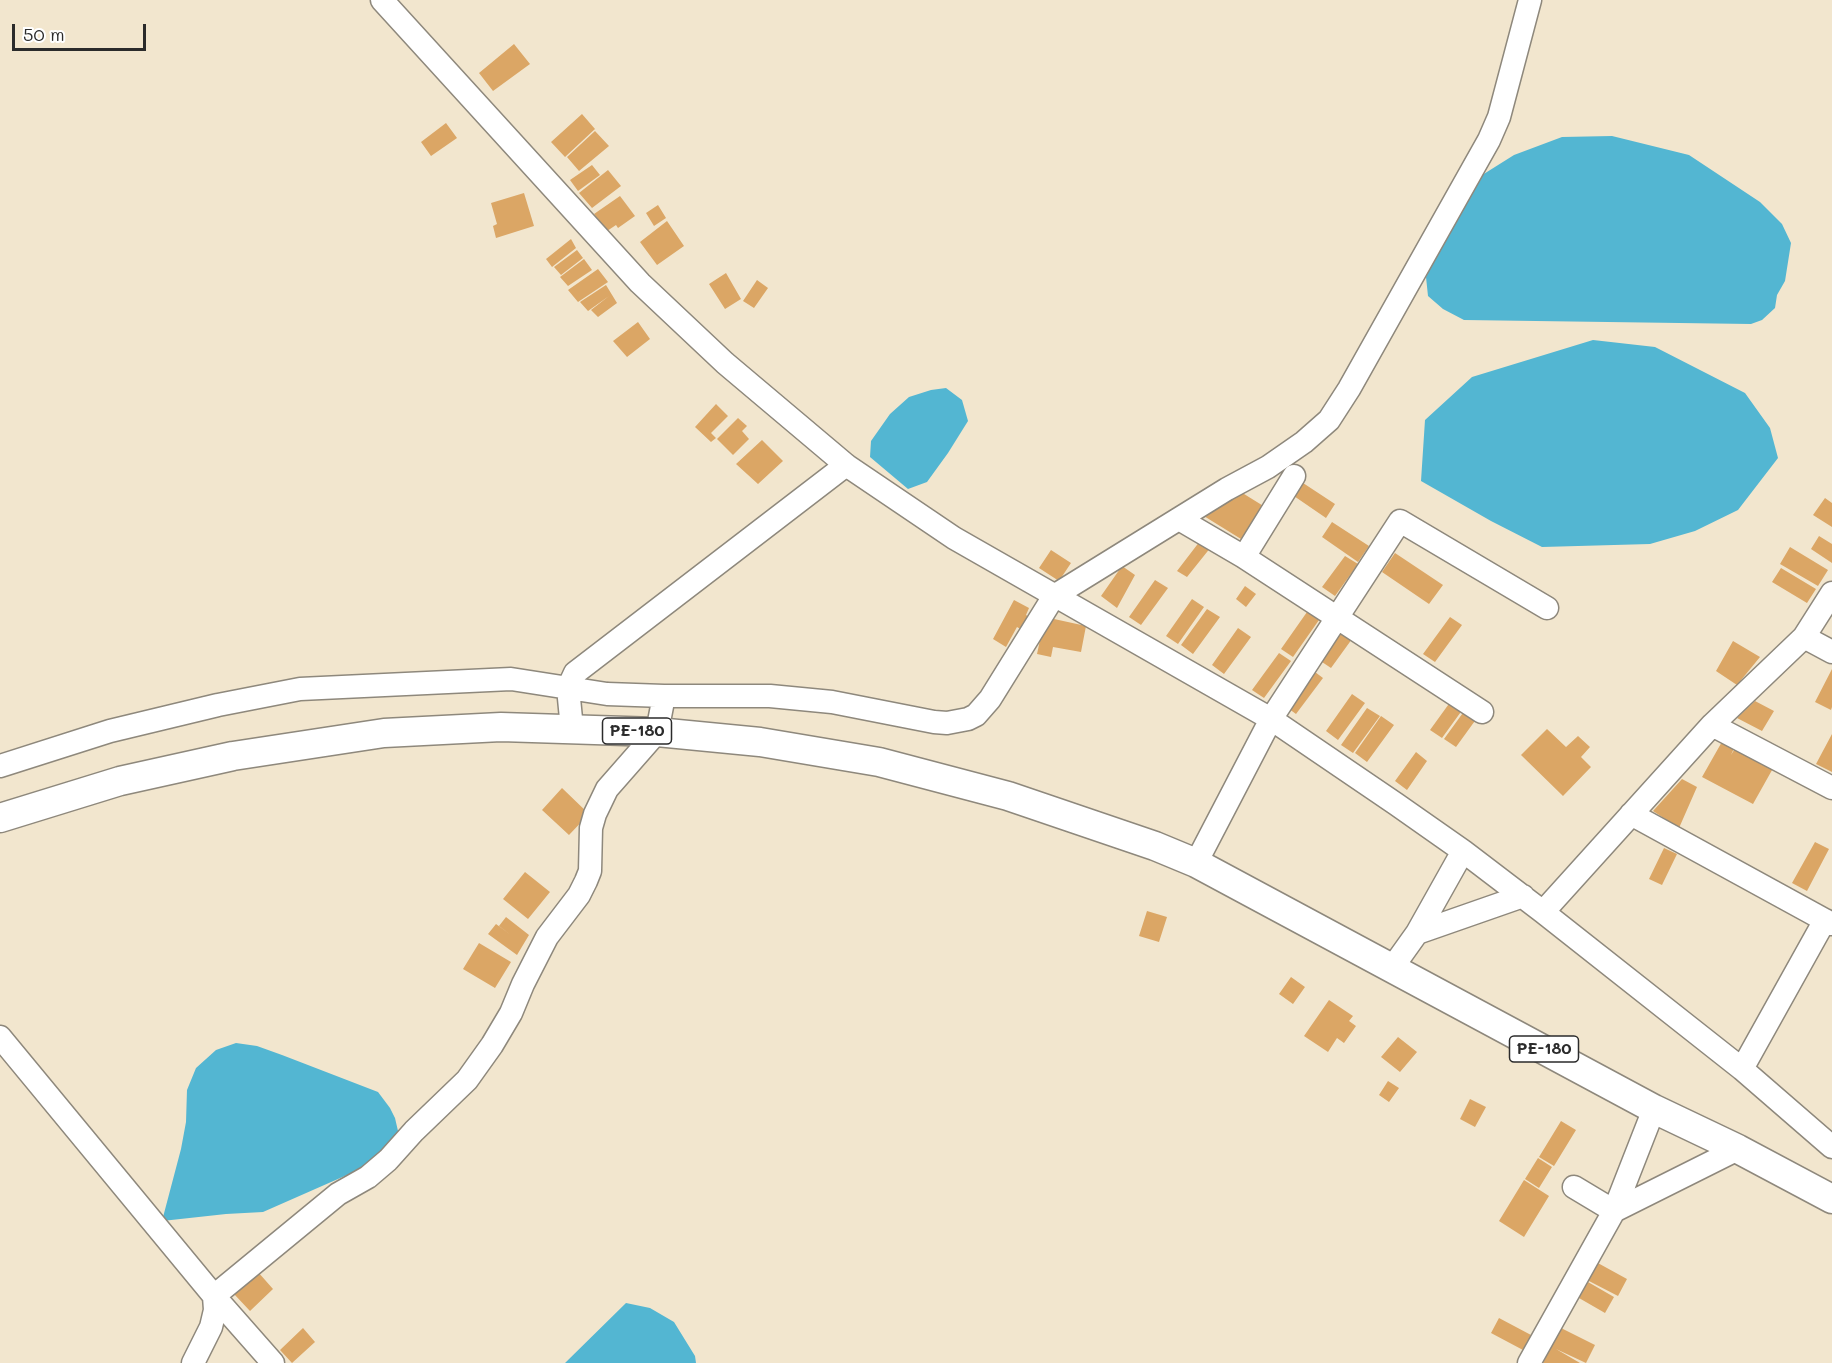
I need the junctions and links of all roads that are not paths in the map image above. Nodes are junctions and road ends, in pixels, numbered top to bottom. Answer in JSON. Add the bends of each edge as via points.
{"nodes":[{"id":1,"x":382,"y":0,"type":"edge"},
{"id":2,"x":1530,"y":0,"type":"edge"},
{"id":3,"x":846,"y":465,"type":"junction"},
{"id":4,"x":1294,"y":476,"type":"dead end"},
{"id":5,"x":1179,"y":519,"type":"junction"},
{"id":6,"x":1244,"y":557,"type":"junction"},
{"id":7,"x":1832,"y":593,"type":"edge"},
{"id":8,"x":1054,"y":597,"type":"junction"},
{"id":9,"x":1546,"y":608,"type":"dead end"},
{"id":10,"x":1336,"y":619,"type":"junction"},
{"id":11,"x":1804,"y":636,"type":"junction"},
{"id":12,"x":1832,"y":652,"type":"edge"},
{"id":13,"x":568,"y":688,"type":"junction"},
{"id":14,"x":664,"y":696,"type":"junction"},
{"id":15,"x":1482,"y":712,"type":"dead end"},
{"id":16,"x":1271,"y":719,"type":"junction"},
{"id":17,"x":1712,"y":725,"type":"junction"},
{"id":18,"x":572,"y":729,"type":"junction"},
{"id":19,"x":657,"y":732,"type":"junction"},
{"id":20,"x":0,"y":766,"type":"edge"},
{"id":21,"x":1832,"y":788,"type":"edge"},
{"id":22,"x":1631,"y":814,"type":"junction"},
{"id":23,"x":0,"y":818,"type":"edge"},
{"id":24,"x":1463,"y":851,"type":"junction"},
{"id":25,"x":1196,"y":863,"type":"junction"},
{"id":26,"x":1523,"y":896,"type":"junction"},
{"id":27,"x":1543,"y":912,"type":"junction"},
{"id":28,"x":1828,"y":922,"type":"edge"},
{"id":29,"x":1417,"y":933,"type":"junction"},
{"id":30,"x":1392,"y":968,"type":"junction"},
{"id":31,"x":0,"y":1037,"type":"edge"},
{"id":32,"x":1742,"y":1069,"type":"junction"},
{"id":33,"x":1654,"y":1109,"type":"junction"},
{"id":34,"x":1832,"y":1147,"type":"edge"},
{"id":35,"x":1738,"y":1149,"type":"junction"},
{"id":36,"x":1574,"y":1187,"type":"dead end"},
{"id":37,"x":1832,"y":1199,"type":"edge"},
{"id":38,"x":1614,"y":1211,"type":"junction"},
{"id":39,"x":214,"y":1296,"type":"junction"},
{"id":40,"x":193,"y":1363,"type":"edge"},
{"id":41,"x":273,"y":1363,"type":"edge"},
{"id":42,"x":1529,"y":1363,"type":"edge"}],
"edges":[{"from":1,"to":3,"type":"street","via":[[640,283],[725,363]]},
{"from":2,"to":5,"type":"street","via":[[1499,117],[1489,140],[1350,389],[1329,420],[1304,442]]},
{"from":3,"to":8,"type":"street","via":[[954,538]]},
{"from":3,"to":13,"type":"street","via":[[575,673]]},
{"from":4,"to":6,"type":"street"},
{"from":5,"to":6,"type":"street"},
{"from":5,"to":8,"type":"street"},
{"from":6,"to":10,"type":"street"},
{"from":7,"to":11,"type":"street"},
{"from":8,"to":14,"type":"street","via":[[990,699],[976,715],[958,722],[933,722],[801,699]]},
{"from":8,"to":16,"type":"street"},
{"from":9,"to":10,"type":"street","via":[[1400,521]]},
{"from":10,"to":15,"type":"street"},
{"from":10,"to":16,"type":"street"},
{"from":11,"to":12,"type":"street"},
{"from":11,"to":17,"type":"street"},
{"from":13,"to":14,"type":"street"},
{"from":13,"to":18,"type":"street"},
{"from":13,"to":20,"type":"street","via":[[511,679],[300,689],[110,730]]},
{"from":14,"to":19,"type":"street"},
{"from":16,"to":24,"type":"street"},
{"from":16,"to":25,"type":"street"},
{"from":17,"to":21,"type":"street"},
{"from":17,"to":22,"type":"street"},
{"from":18,"to":19,"type":"main road","number":"PE-180"},
{"from":18,"to":23,"type":"main road","number":"PE-180","via":[[501,727],[384,733],[287,747],[120,781]]},
{"from":19,"to":25,"type":"main road","number":"PE-180","via":[[760,742],[879,762],[1008,796]]},
{"from":19,"to":39,"type":"street","via":[[607,789],[591,828],[592,855],[586,881],[547,937],[511,1013],[467,1080],[388,1160],[338,1194]]},
{"from":22,"to":27,"type":"street"},
{"from":22,"to":28,"type":"street"},
{"from":24,"to":26,"type":"street"},
{"from":24,"to":29,"type":"street"},
{"from":25,"to":30,"type":"main road","number":"PE-180"},
{"from":26,"to":27,"type":"street"},
{"from":26,"to":29,"type":"street"},
{"from":27,"to":32,"type":"street"},
{"from":28,"to":32,"type":"street"},
{"from":29,"to":30,"type":"street"},
{"from":30,"to":33,"type":"main road","number":"PE-180"},
{"from":31,"to":39,"type":"street"},
{"from":32,"to":34,"type":"street"},
{"from":33,"to":35,"type":"main road","number":"PE-180"},
{"from":33,"to":38,"type":"street"},
{"from":35,"to":37,"type":"main road","number":"PE-180"},
{"from":35,"to":38,"type":"street"},
{"from":36,"to":38,"type":"street"},
{"from":38,"to":42,"type":"street"},
{"from":39,"to":40,"type":"street","via":[[211,1327]]},
{"from":39,"to":41,"type":"street"}]}
